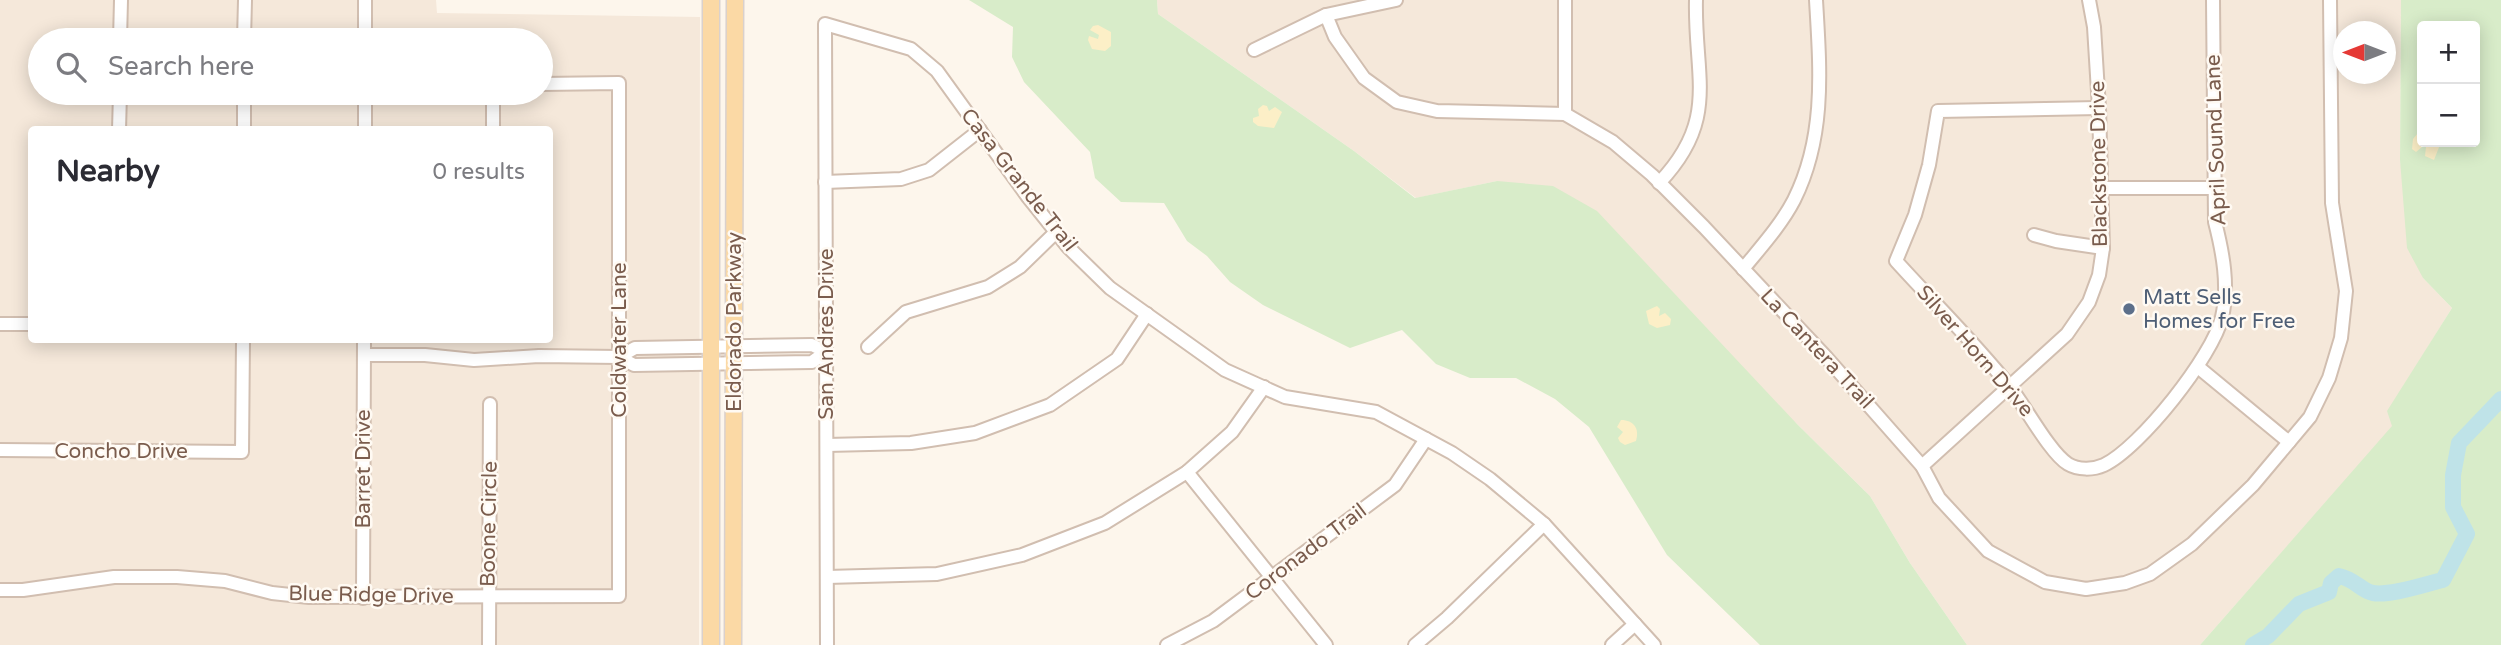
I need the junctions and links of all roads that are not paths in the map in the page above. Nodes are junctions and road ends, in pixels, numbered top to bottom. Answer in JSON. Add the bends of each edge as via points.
{"nodes":[{"id":1,"x":121,"y":0,"type":"edge"},
{"id":2,"x":245,"y":0,"type":"edge"},
{"id":3,"x":365,"y":0,"type":"edge"},
{"id":4,"x":711,"y":0,"type":"edge"},
{"id":5,"x":735,"y":0,"type":"edge"},
{"id":6,"x":1396,"y":0,"type":"edge"},
{"id":7,"x":1565,"y":0,"type":"edge"},
{"id":8,"x":1696,"y":0,"type":"edge"},
{"id":9,"x":1816,"y":0,"type":"edge"},
{"id":10,"x":2090,"y":0,"type":"edge"},
{"id":11,"x":2213,"y":0,"type":"edge"},
{"id":12,"x":2330,"y":0,"type":"edge"},
{"id":13,"x":1326,"y":15,"type":"junction"},
{"id":14,"x":825,"y":24,"type":"joint"},
{"id":15,"x":120,"y":28,"type":"edge"},
{"id":16,"x":244,"y":28,"type":"edge"},
{"id":17,"x":365,"y":28,"type":"edge"},
{"id":18,"x":1254,"y":50,"type":"dead end"},
{"id":19,"x":553,"y":84,"type":"edge"},
{"id":20,"x":120,"y":105,"type":"edge"},
{"id":21,"x":244,"y":105,"type":"edge"},
{"id":22,"x":365,"y":105,"type":"edge"},
{"id":23,"x":493,"y":105,"type":"edge"},
{"id":24,"x":2099,"y":108,"type":"junction"},
{"id":25,"x":1565,"y":114,"type":"junction"},
{"id":26,"x":119,"y":126,"type":"edge"},
{"id":27,"x":244,"y":126,"type":"edge"},
{"id":28,"x":365,"y":126,"type":"edge"},
{"id":29,"x":493,"y":126,"type":"edge"},
{"id":30,"x":979,"y":130,"type":"junction"},
{"id":31,"x":825,"y":182,"type":"junction"},
{"id":32,"x":1659,"y":183,"type":"junction"},
{"id":33,"x":2101,"y":188,"type":"junction"},
{"id":34,"x":2215,"y":188,"type":"junction"},
{"id":35,"x":1055,"y":232,"type":"junction"},
{"id":36,"x":2034,"y":235,"type":"dead end"},
{"id":37,"x":2103,"y":248,"type":"junction"},
{"id":38,"x":1743,"y":269,"type":"junction"},
{"id":39,"x":1147,"y":314,"type":"junction"},
{"id":40,"x":0,"y":324,"type":"edge"},
{"id":41,"x":28,"y":324,"type":"edge"},
{"id":42,"x":243,"y":343,"type":"edge"},
{"id":43,"x":364,"y":343,"type":"edge"},
{"id":44,"x":711,"y":346,"type":"junction"},
{"id":45,"x":734,"y":346,"type":"junction"},
{"id":46,"x":868,"y":347,"type":"dead end"},
{"id":47,"x":826,"y":352,"type":"junction"},
{"id":48,"x":364,"y":355,"type":"junction"},
{"id":49,"x":619,"y":357,"type":"junction"},
{"id":50,"x":734,"y":363,"type":"junction"},
{"id":51,"x":711,"y":364,"type":"junction"},
{"id":52,"x":2198,"y":367,"type":"junction"},
{"id":53,"x":2009,"y":386,"type":"junction"},
{"id":54,"x":1264,"y":387,"type":"junction"},
{"id":55,"x":491,"y":404,"type":"dead end"},
{"id":56,"x":1426,"y":439,"type":"junction"},
{"id":57,"x":2289,"y":442,"type":"junction"},
{"id":58,"x":827,"y":445,"type":"junction"},
{"id":59,"x":0,"y":450,"type":"edge"},
{"id":60,"x":1922,"y":466,"type":"junction"},
{"id":61,"x":2083,"y":469,"type":"joint"},
{"id":62,"x":1186,"y":472,"type":"junction"},
{"id":63,"x":1544,"y":524,"type":"junction"},
{"id":64,"x":827,"y":577,"type":"junction"},
{"id":65,"x":1271,"y":577,"type":"junction"},
{"id":66,"x":0,"y":590,"type":"edge"},
{"id":67,"x":619,"y":596,"type":"joint"},
{"id":68,"x":488,"y":597,"type":"junction"},
{"id":69,"x":363,"y":598,"type":"junction"},
{"id":70,"x":1635,"y":624,"type":"junction"},
{"id":71,"x":489,"y":645,"type":"edge"},
{"id":72,"x":710,"y":645,"type":"edge"},
{"id":73,"x":733,"y":645,"type":"edge"},
{"id":74,"x":827,"y":645,"type":"edge"},
{"id":75,"x":1167,"y":645,"type":"edge"},
{"id":76,"x":1326,"y":645,"type":"edge"},
{"id":77,"x":1415,"y":645,"type":"edge"},
{"id":78,"x":1612,"y":645,"type":"edge"},
{"id":79,"x":1654,"y":645,"type":"edge"}],
"edges":[{"from":1,"to":15,"type":"street"},
{"from":2,"to":16,"type":"street"},
{"from":3,"to":17,"type":"street"},
{"from":4,"to":44,"type":"main road","name":"Eldorado Parkway"},
{"from":5,"to":45,"type":"main road","name":"Eldorado Parkway"},
{"from":6,"to":13,"type":"street"},
{"from":7,"to":25,"type":"street"},
{"from":8,"to":32,"type":"street","via":[[1699,115],[1690,144]]},
{"from":9,"to":38,"type":"street","via":[[1819,107],[1811,155],[1794,200]]},
{"from":10,"to":24,"type":"street","name":"Blackstone Drive"},
{"from":11,"to":34,"type":"street","name":"April Sound Lane"},
{"from":12,"to":57,"type":"street","name":"La Cantera Trail","via":[[2332,203],[2346,291],[2341,338],[2329,379],[2310,416]]},
{"from":13,"to":18,"type":"street"},
{"from":13,"to":25,"type":"street","name":"La Cantera Trail","via":[[1335,37],[1364,78],[1397,102],[1437,111]]},
{"from":14,"to":30,"type":"street","name":"Casa Grande Trail","via":[[911,49],[937,71]]},
{"from":14,"to":31,"type":"street","name":"San Andres Drive"},
{"from":19,"to":49,"type":"street","name":"Coldwater Lane","via":[[619,83]]},
{"from":20,"to":26,"type":"street"},
{"from":21,"to":27,"type":"street"},
{"from":22,"to":28,"type":"street"},
{"from":23,"to":29,"type":"street"},
{"from":24,"to":33,"type":"street","name":"Blackstone Drive"},
{"from":24,"to":53,"type":"street","name":"Silver Horn Drive","via":[[1938,111],[1929,165],[1896,261]]},
{"from":25,"to":32,"type":"street","name":"La Cantera Trail","via":[[1613,142]]},
{"from":30,"to":31,"type":"street","via":[[929,170],[901,180]]},
{"from":30,"to":35,"type":"street","name":"Casa Grande Trail"},
{"from":31,"to":47,"type":"street","name":"San Andres Drive"},
{"from":32,"to":38,"type":"street","name":"La Cantera Trail"},
{"from":33,"to":34,"type":"street"},
{"from":33,"to":37,"type":"street","name":"Blackstone Drive"},
{"from":34,"to":52,"type":"street","name":"April Sound Lane","via":[[2215,222],[2226,292],[2221,320]]},
{"from":35,"to":39,"type":"street","name":"Casa Grande Trail","via":[[1110,288]]},
{"from":35,"to":46,"type":"street","via":[[1020,267],[988,287],[906,312]]},
{"from":36,"to":37,"type":"street"},
{"from":37,"to":53,"type":"street","name":"Blackstone Drive","via":[[2089,302],[2067,334]]},
{"from":38,"to":60,"type":"street","name":"La Cantera Trail"},
{"from":39,"to":54,"type":"street","name":"Casa Grande Trail","via":[[1225,370]]},
{"from":39,"to":58,"type":"street","via":[[1117,359],[1050,405],[975,433],[911,443]]},
{"from":40,"to":41,"type":"street"},
{"from":42,"to":59,"type":"street","name":"Concho Drive","via":[[242,452]]},
{"from":43,"to":48,"type":"street","name":"Barret Drive"},
{"from":44,"to":45,"type":"street"},
{"from":44,"to":49,"type":"street","via":[[635,348]]},
{"from":44,"to":51,"type":"main road","name":"Eldorado Parkway"},
{"from":45,"to":47,"type":"street","via":[[812,345]]},
{"from":45,"to":50,"type":"main road","name":"Eldorado Parkway"},
{"from":47,"to":50,"type":"street","via":[[812,362]]},
{"from":47,"to":58,"type":"street","name":"San Andres Drive"},
{"from":48,"to":49,"type":"street","via":[[474,360]]},
{"from":48,"to":69,"type":"street","name":"Barret Drive"},
{"from":49,"to":51,"type":"street","via":[[634,365]]},
{"from":49,"to":67,"type":"street","name":"Coldwater Lane"},
{"from":50,"to":51,"type":"street"},
{"from":50,"to":73,"type":"main road","name":"Eldorado Parkway"},
{"from":51,"to":72,"type":"main road","name":"Eldorado Parkway"},
{"from":52,"to":57,"type":"street"},
{"from":52,"to":61,"type":"street","name":"April Sound Lane","via":[[2128,447],[2104,465]]},
{"from":53,"to":60,"type":"street","name":"Blackstone Drive"},
{"from":53,"to":61,"type":"street","name":"Silver Horn Drive","via":[[2052,447],[2067,463]]},
{"from":54,"to":56,"type":"street","name":"Casa Grande Trail","via":[[1285,397],[1376,412]]},
{"from":54,"to":62,"type":"street","via":[[1232,432]]},
{"from":55,"to":68,"type":"street","name":"Boone Circle"},
{"from":56,"to":63,"type":"street","name":"Casa Grande Trail","via":[[1490,479]]},
{"from":56,"to":65,"type":"street","name":"Coronado Trail","via":[[1395,485]]},
{"from":57,"to":60,"type":"street","name":"La Cantera Trail","via":[[2210,527],[2150,575],[2086,589],[2045,582],[1988,551],[1939,498]]},
{"from":58,"to":64,"type":"street","name":"San Andres Drive"},
{"from":62,"to":64,"type":"street","via":[[1105,523],[1022,555],[937,574]]},
{"from":62,"to":65,"type":"street"},
{"from":63,"to":70,"type":"street","name":"Casa Grande Trail"},
{"from":63,"to":77,"type":"street"},
{"from":64,"to":74,"type":"street","name":"San Andres Drive"},
{"from":65,"to":75,"type":"street","name":"Coronado Trail","via":[[1213,621]]},
{"from":65,"to":76,"type":"street"},
{"from":66,"to":69,"type":"street","name":"Blue Ridge Drive","via":[[114,577],[177,577],[225,581],[272,593]]},
{"from":67,"to":68,"type":"street","name":"Blue Ridge Drive"},
{"from":68,"to":69,"type":"street","name":"Blue Ridge Drive"},
{"from":68,"to":71,"type":"street","name":"Boone Circle"},
{"from":70,"to":78,"type":"street"},
{"from":70,"to":79,"type":"street","name":"Casa Grande Trail"}]}
